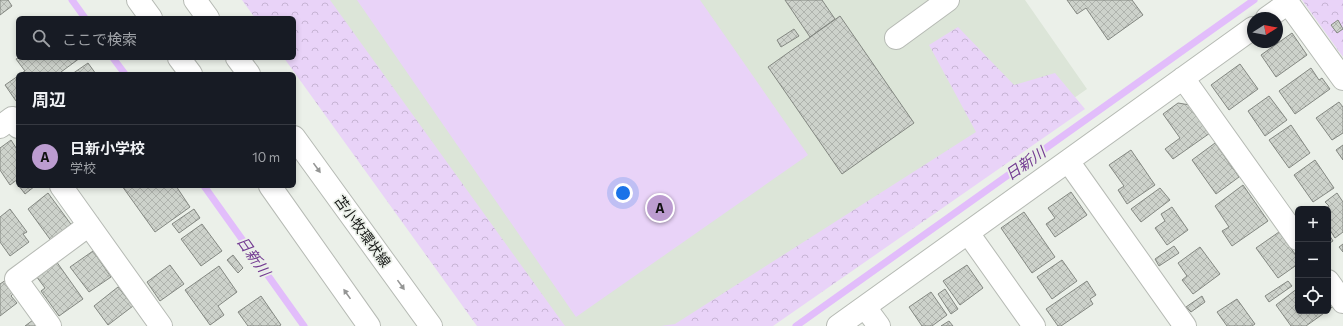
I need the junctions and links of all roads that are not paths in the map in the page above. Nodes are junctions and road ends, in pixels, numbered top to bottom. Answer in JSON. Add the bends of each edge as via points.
{"nodes":[{"id":1,"x":138,"y":0,"type":"edge"},
{"id":2,"x":195,"y":0,"type":"edge"},
{"id":3,"x":948,"y":0,"type":"edge"},
{"id":4,"x":1275,"y":12,"type":"edge"},
{"id":5,"x":150,"y":16,"type":"edge"},
{"id":6,"x":207,"y":16,"type":"edge"},
{"id":7,"x":1247,"y":32,"type":"edge"},
{"id":8,"x":896,"y":38,"type":"dead end"},
{"id":9,"x":180,"y":60,"type":"edge"},
{"id":10,"x":238,"y":60,"type":"edge"},
{"id":11,"x":190,"y":72,"type":"edge"},
{"id":12,"x":248,"y":72,"type":"edge"},
{"id":13,"x":1183,"y":78,"type":"junction"},
{"id":14,"x":1343,"y":79,"type":"edge"},
{"id":15,"x":16,"y":124,"type":"edge"},
{"id":16,"x":0,"y":127,"type":"edge"},
{"id":17,"x":296,"y":140,"type":"edge"},
{"id":18,"x":1068,"y":161,"type":"junction"},
{"id":19,"x":62,"y":188,"type":"edge"},
{"id":20,"x":271,"y":188,"type":"edge"},
{"id":21,"x":89,"y":225,"type":"junction"},
{"id":22,"x":968,"y":233,"type":"junction"},
{"id":23,"x":1295,"y":235,"type":"edge"},
{"id":24,"x":1331,"y":285,"type":"edge"},
{"id":25,"x":1343,"y":302,"type":"edge"},
{"id":26,"x":865,"y":307,"type":"junction"},
{"id":27,"x":50,"y":326,"type":"edge"},
{"id":28,"x":161,"y":326,"type":"edge"},
{"id":29,"x":369,"y":326,"type":"edge"},
{"id":30,"x":431,"y":326,"type":"edge"},
{"id":31,"x":838,"y":326,"type":"edge"},
{"id":32,"x":879,"y":326,"type":"edge"},
{"id":33,"x":1034,"y":326,"type":"edge"},
{"id":34,"x":1185,"y":326,"type":"edge"}],
"edges":[{"from":1,"to":5,"type":"street"},
{"from":2,"to":6,"type":"street"},
{"from":3,"to":8,"type":"street"},
{"from":4,"to":14,"type":"street","via":[[1288,3]]},
{"from":7,"to":13,"type":"street"},
{"from":9,"to":11,"type":"street"},
{"from":10,"to":12,"type":"street"},
{"from":13,"to":18,"type":"street"},
{"from":13,"to":23,"type":"street"},
{"from":15,"to":16,"type":"street","via":[[12,118]]},
{"from":17,"to":30,"type":"street","name":"苫小牧環状線","one_way":true},
{"from":18,"to":22,"type":"street"},
{"from":18,"to":34,"type":"street"},
{"from":19,"to":21,"type":"street"},
{"from":29,"to":20,"type":"street","one_way":true},
{"from":21,"to":27,"type":"street","via":[[16,279]]},
{"from":21,"to":28,"type":"street"},
{"from":22,"to":26,"type":"street"},
{"from":22,"to":33,"type":"street"},
{"from":24,"to":25,"type":"street"},
{"from":26,"to":31,"type":"street"},
{"from":26,"to":32,"type":"street"}]}
